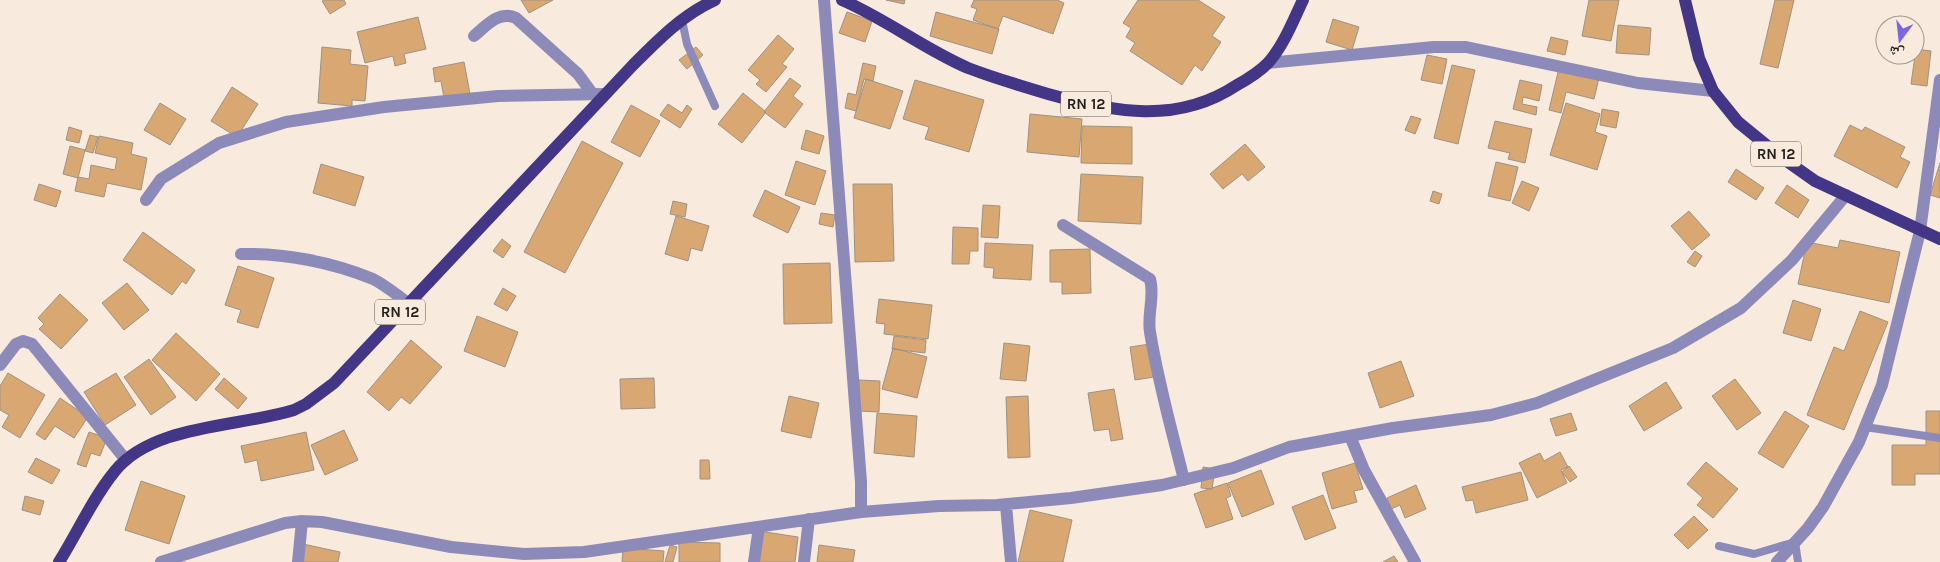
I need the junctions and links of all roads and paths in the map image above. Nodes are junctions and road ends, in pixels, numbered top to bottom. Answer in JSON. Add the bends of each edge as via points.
{"nodes":[{"id":1,"x":715,"y":0,"type":"edge"},
{"id":2,"x":824,"y":0,"type":"edge"},
{"id":3,"x":842,"y":0,"type":"edge"},
{"id":4,"x":1303,"y":0,"type":"edge"},
{"id":5,"x":1685,"y":0,"type":"edge"},
{"id":6,"x":682,"y":20,"type":"junction"},
{"id":7,"x":474,"y":36,"type":"dead end"},
{"id":8,"x":1268,"y":63,"type":"junction"},
{"id":9,"x":1940,"y":80,"type":"edge"},
{"id":10,"x":1713,"y":91,"type":"junction"},
{"id":11,"x":599,"y":93,"type":"junction"},
{"id":12,"x":715,"y":106,"type":"dead end"},
{"id":13,"x":1846,"y":195,"type":"junction"},
{"id":14,"x":146,"y":200,"type":"dead end"},
{"id":15,"x":1063,"y":225,"type":"dead end"},
{"id":16,"x":1920,"y":230,"type":"junction"},
{"id":17,"x":1940,"y":239,"type":"edge"},
{"id":18,"x":241,"y":254,"type":"dead end"},
{"id":19,"x":408,"y":303,"type":"junction"},
{"id":20,"x":0,"y":365,"type":"edge"},
{"id":21,"x":1865,"y":426,"type":"junction"},
{"id":22,"x":1350,"y":436,"type":"junction"},
{"id":23,"x":1940,"y":438,"type":"edge"},
{"id":24,"x":126,"y":460,"type":"junction"},
{"id":25,"x":1184,"y":480,"type":"junction"},
{"id":26,"x":1006,"y":505,"type":"junction"},
{"id":27,"x":861,"y":512,"type":"junction"},
{"id":28,"x":809,"y":519,"type":"junction"},
{"id":29,"x":302,"y":521,"type":"junction"},
{"id":30,"x":759,"y":527,"type":"junction"},
{"id":31,"x":1795,"y":542,"type":"junction"},
{"id":32,"x":1719,"y":546,"type":"dead end"},
{"id":33,"x":59,"y":562,"type":"edge"},
{"id":34,"x":161,"y":562,"type":"edge"},
{"id":35,"x":298,"y":562,"type":"edge"},
{"id":36,"x":754,"y":562,"type":"edge"},
{"id":37,"x":804,"y":562,"type":"edge"},
{"id":38,"x":1011,"y":562,"type":"edge"},
{"id":39,"x":1415,"y":562,"type":"edge"},
{"id":40,"x":1777,"y":562,"type":"edge"},
{"id":41,"x":1798,"y":562,"type":"edge"}],
"edges":[{"from":1,"to":6,"type":"main road","number":"RN 12"},
{"from":2,"to":27,"type":"street"},
{"from":3,"to":8,"type":"main road","number":"RN 12","via":[[968,68],[1079,102],[1129,111],[1186,108],[1232,89]]},
{"from":4,"to":8,"type":"main road","number":"RN 12"},
{"from":5,"to":10,"type":"main road","number":"RN 12","via":[[1699,58]]},
{"from":6,"to":11,"type":"main road","number":"RN 12"},
{"from":6,"to":12,"type":"lane","via":[[687,44]]},
{"from":7,"to":11,"type":"street","via":[[493,20],[512,16]]},
{"from":8,"to":10,"type":"street","via":[[1434,47],[1466,47],[1638,83]]},
{"from":9,"to":16,"type":"street"},
{"from":10,"to":13,"type":"main road","number":"RN 12","via":[[1738,122],[1781,157],[1815,181]]},
{"from":11,"to":14,"type":"street","via":[[498,96],[384,107],[286,122],[220,143],[161,179]]},
{"from":11,"to":19,"type":"main road","number":"RN 12"},
{"from":13,"to":16,"type":"main road","number":"RN 12"},
{"from":13,"to":22,"type":"street","via":[[1764,288],[1741,308],[1673,348],[1528,405],[1491,415]]},
{"from":15,"to":25,"type":"street","via":[[1150,279],[1153,288],[1149,330]]},
{"from":16,"to":17,"type":"main road","number":"RN 12"},
{"from":16,"to":21,"type":"street","via":[[1882,385]]},
{"from":18,"to":19,"type":"street","via":[[327,263],[374,280]]},
{"from":19,"to":24,"type":"main road","number":"RN 12","via":[[334,383],[306,404],[282,414],[179,435]]},
{"from":20,"to":24,"type":"street","via":[[16,344],[23,341],[32,344]]},
{"from":21,"to":23,"type":"lane"},
{"from":21,"to":31,"type":"street","via":[[1822,507]]},
{"from":22,"to":25,"type":"street","via":[[1288,448],[1233,468]]},
{"from":22,"to":39,"type":"street","via":[[1364,470]]},
{"from":24,"to":33,"type":"main road","number":"RN 12","via":[[102,489]]},
{"from":25,"to":26,"type":"street"},
{"from":26,"to":27,"type":"street"},
{"from":26,"to":38,"type":"street"},
{"from":27,"to":28,"type":"street"},
{"from":28,"to":30,"type":"street"},
{"from":28,"to":37,"type":"street"},
{"from":29,"to":30,"type":"street","via":[[451,547],[524,554],[584,552]]},
{"from":29,"to":34,"type":"street","via":[[278,525]]},
{"from":29,"to":35,"type":"street"},
{"from":30,"to":36,"type":"street"},
{"from":31,"to":32,"type":"lane","via":[[1754,554]]},
{"from":31,"to":40,"type":"street"},
{"from":31,"to":41,"type":"lane"}]}
